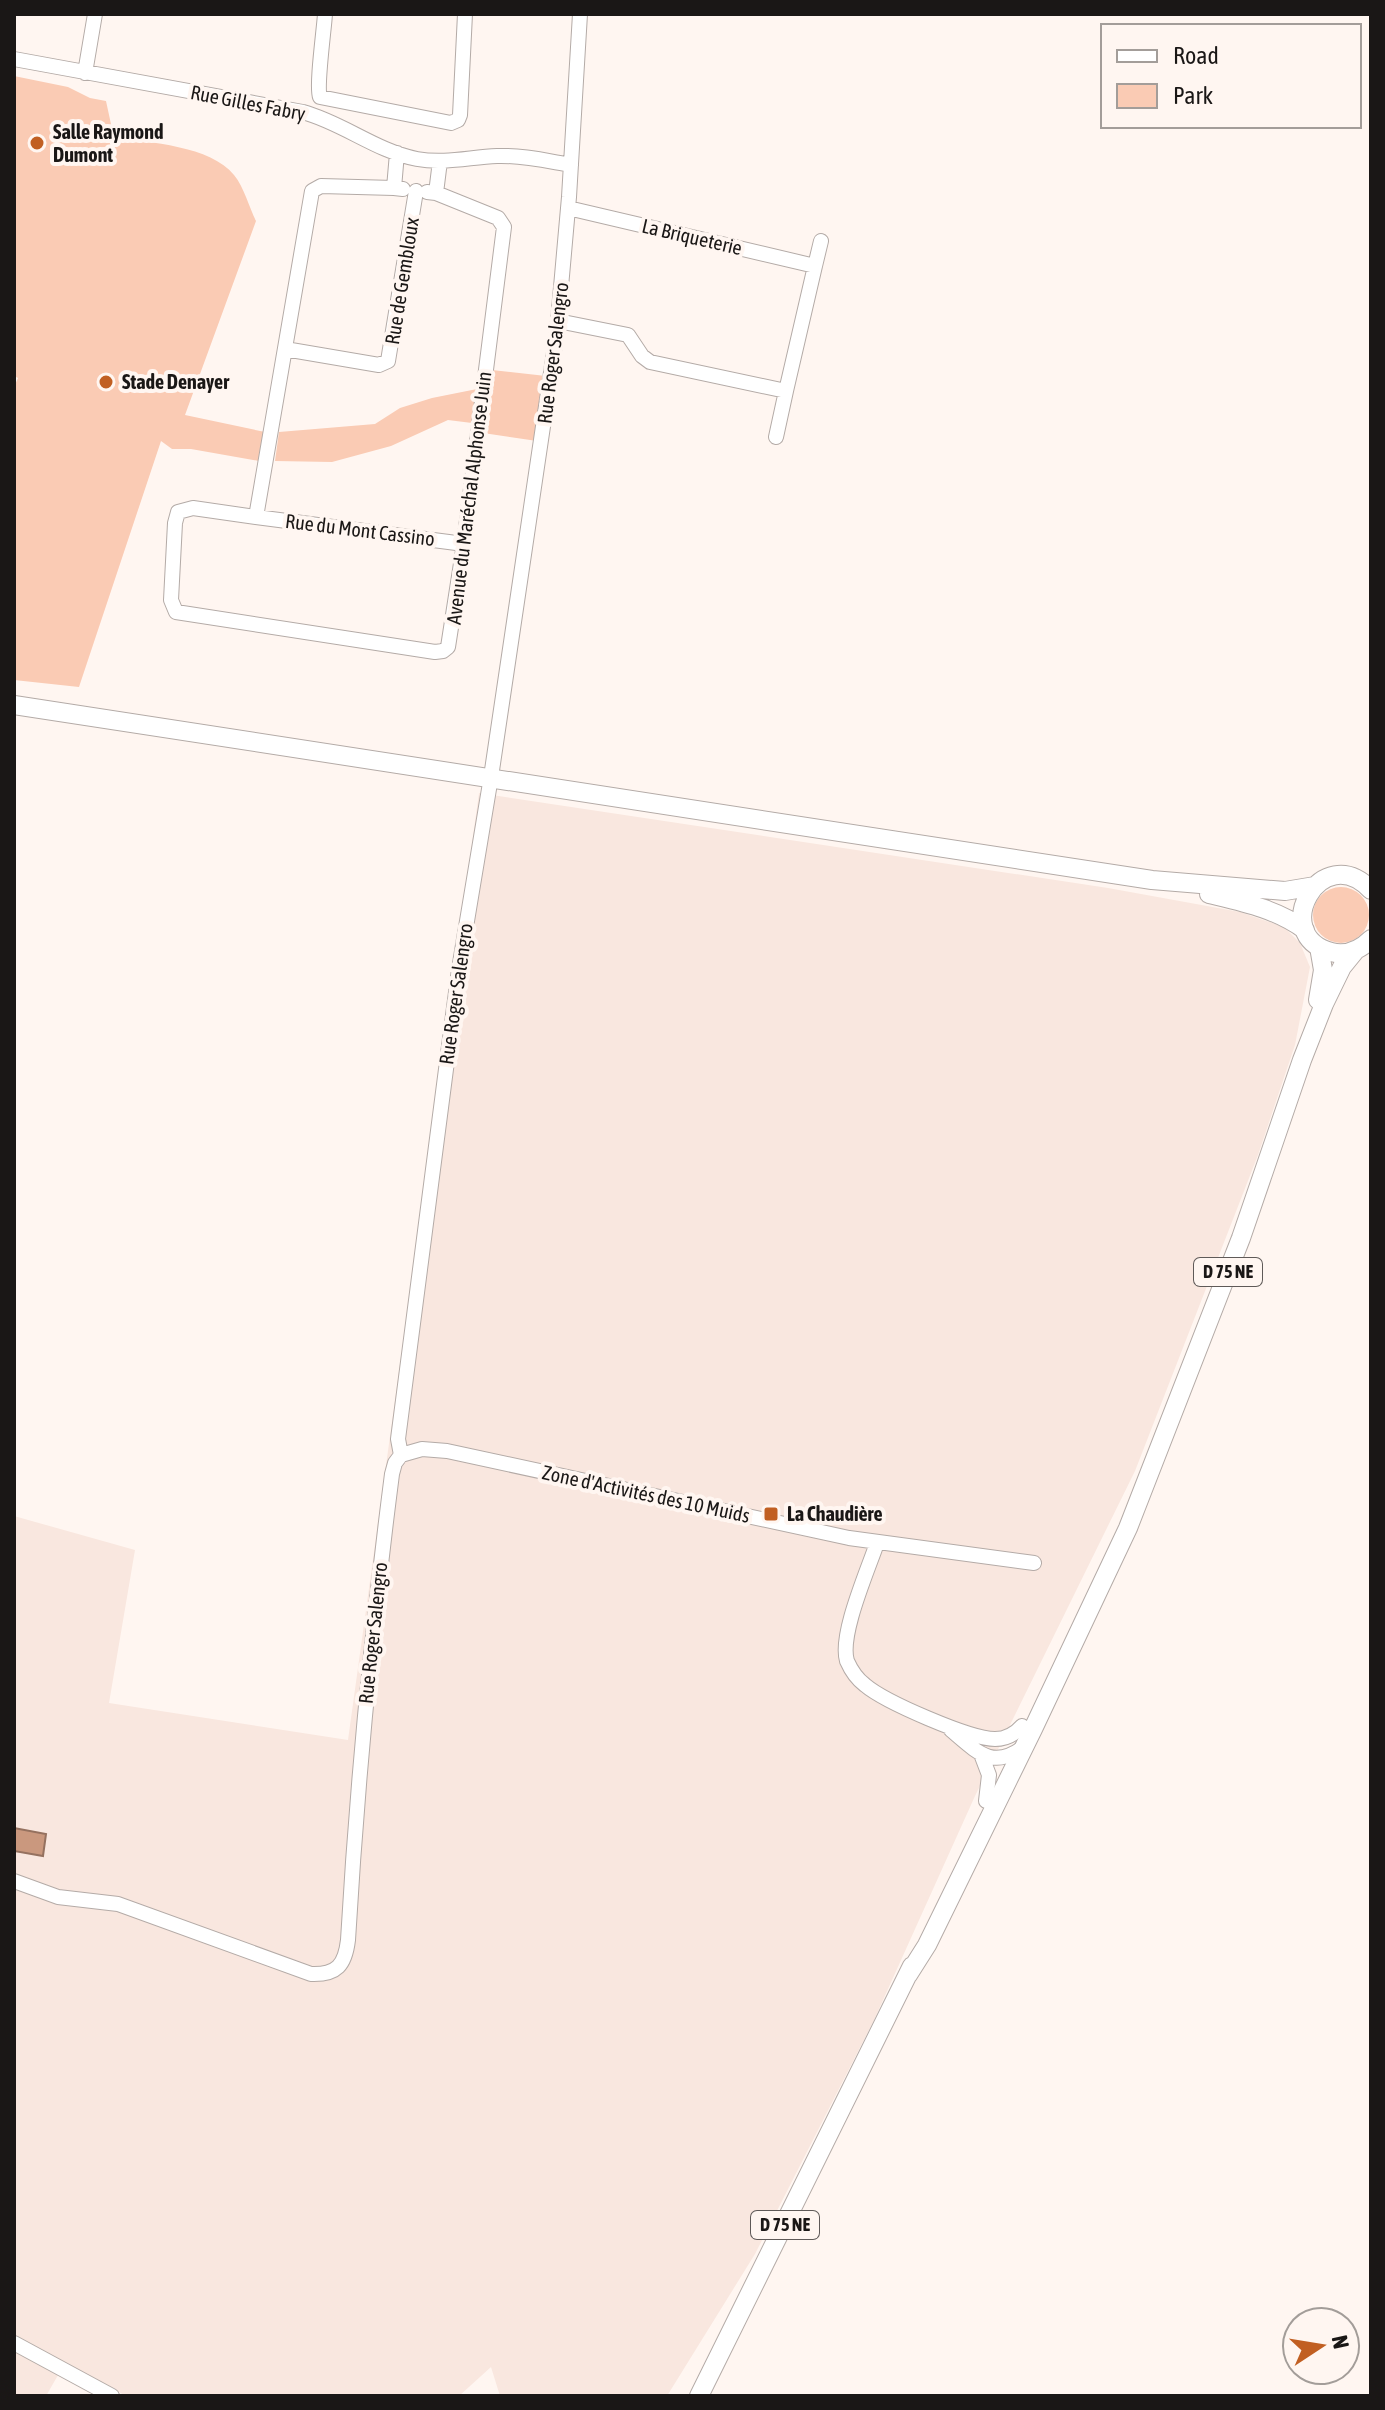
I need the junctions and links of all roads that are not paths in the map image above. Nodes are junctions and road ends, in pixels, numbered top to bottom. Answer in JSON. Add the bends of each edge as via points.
{"nodes":[{"id":1,"x":95,"y":14,"type":"edge"},
{"id":2,"x":325,"y":14,"type":"edge"},
{"id":3,"x":465,"y":14,"type":"edge"},
{"id":4,"x":580,"y":14,"type":"edge"},
{"id":5,"x":14,"y":59,"type":"edge"},
{"id":6,"x":85,"y":73,"type":"junction"},
{"id":7,"x":397,"y":153,"type":"junction"},
{"id":8,"x":440,"y":161,"type":"junction"},
{"id":9,"x":571,"y":165,"type":"junction"},
{"id":10,"x":394,"y":188,"type":"junction"},
{"id":11,"x":416,"y":191,"type":"junction"},
{"id":12,"x":436,"y":193,"type":"junction"},
{"id":13,"x":568,"y":208,"type":"junction"},
{"id":14,"x":821,"y":241,"type":"dead end"},
{"id":15,"x":815,"y":266,"type":"junction"},
{"id":16,"x":558,"y":321,"type":"junction"},
{"id":17,"x":285,"y":349,"type":"junction"},
{"id":18,"x":786,"y":391,"type":"junction"},
{"id":19,"x":776,"y":437,"type":"dead end"},
{"id":20,"x":256,"y":517,"type":"junction"},
{"id":21,"x":464,"y":544,"type":"junction"},
{"id":22,"x":14,"y":705,"type":"edge"},
{"id":23,"x":491,"y":777,"type":"junction"},
{"id":24,"x":1152,"y":880,"type":"junction"},
{"id":25,"x":1315,"y":886,"type":"junction"},
{"id":26,"x":1371,"y":890,"type":"edge"},
{"id":27,"x":1305,"y":930,"type":"junction"},
{"id":28,"x":1371,"y":939,"type":"edge"},
{"id":29,"x":1319,"y":947,"type":"junction"},
{"id":30,"x":1355,"y":951,"type":"junction"},
{"id":31,"x":1302,"y":1060,"type":"junction"},
{"id":32,"x":401,"y":1455,"type":"junction"},
{"id":33,"x":1145,"y":1481,"type":"junction"},
{"id":34,"x":877,"y":1543,"type":"junction"},
{"id":35,"x":1034,"y":1563,"type":"dead end"},
{"id":36,"x":1022,"y":1726,"type":"junction"},
{"id":37,"x":947,"y":1727,"type":"junction"},
{"id":38,"x":987,"y":1738,"type":"junction"},
{"id":39,"x":981,"y":1754,"type":"junction"},
{"id":40,"x":1009,"y":1766,"type":"junction"},
{"id":41,"x":986,"y":1801,"type":"junction"},
{"id":42,"x":14,"y":1881,"type":"edge"},
{"id":43,"x":908,"y":1975,"type":"junction"},
{"id":44,"x":14,"y":2343,"type":"edge"},
{"id":45,"x":112,"y":2396,"type":"edge"},
{"id":46,"x":699,"y":2396,"type":"edge"}],
"edges":[{"from":1,"to":6,"type":"street"},
{"from":2,"to":3,"type":"street","via":[[320,97],[451,123],[460,115]]},
{"from":4,"to":9,"type":"street","name":"Rue Roger Salengro"},
{"from":5,"to":6,"type":"street","name":"Rue Gilles Fabry"},
{"from":6,"to":7,"type":"street","name":"Rue Gilles Fabry","via":[[303,112]]},
{"from":7,"to":8,"type":"street","name":"Rue Gilles Fabry"},
{"from":7,"to":10,"type":"street"},
{"from":8,"to":9,"type":"street","name":"Rue Gilles Fabry","via":[[506,156]]},
{"from":8,"to":12,"type":"street"},
{"from":9,"to":13,"type":"street","name":"Rue Roger Salengro"},
{"from":10,"to":11,"type":"street"},
{"from":10,"to":17,"type":"street","via":[[321,186],[312,191]]},
{"from":11,"to":12,"type":"street"},
{"from":11,"to":17,"type":"street","name":"Rue de Gembloux","via":[[388,361],[379,365]]},
{"from":12,"to":21,"type":"street","name":"Avenue du Maréchal Alphonse Juin","via":[[498,218],[504,227]]},
{"from":13,"to":15,"type":"street","name":"La Briqueterie"},
{"from":13,"to":16,"type":"street","name":"Rue Roger Salengro"},
{"from":14,"to":15,"type":"street"},
{"from":15,"to":18,"type":"street"},
{"from":16,"to":18,"type":"street","via":[[628,335],[650,362]]},
{"from":16,"to":23,"type":"street","name":"Rue Roger Salengro"},
{"from":17,"to":20,"type":"street"},
{"from":18,"to":19,"type":"street"},
{"from":20,"to":21,"type":"street","name":"Rue du Mont Cassino"},
{"from":20,"to":21,"type":"street","name":"Avenue du Maréchal Alphonse Juin","via":[[193,508],[178,512],[171,600],[176,612],[439,652],[451,640]]},
{"from":22,"to":23,"type":"main road"},
{"from":23,"to":24,"type":"main road"},
{"from":23,"to":32,"type":"street","name":"Rue Roger Salengro","via":[[453,1015],[398,1439]]},
{"from":24,"to":25,"type":"main road","via":[[1279,891]]},
{"from":24,"to":27,"type":"main road","via":[[1264,909]]},
{"from":25,"to":26,"type":"main road","via":[[1343,876]]},
{"from":25,"to":27,"type":"main road","via":[[1303,906]]},
{"from":27,"to":29,"type":"main road"},
{"from":28,"to":30,"type":"main road"},
{"from":29,"to":30,"type":"main road","via":[[1338,954]]},
{"from":29,"to":31,"type":"main road","number":"D 75 NE","via":[[1322,982]]},
{"from":30,"to":31,"type":"main road","number":"D 75 NE","via":[[1331,987]]},
{"from":31,"to":33,"type":"main road","number":"D 75 NE","via":[[1241,1238]]},
{"from":32,"to":34,"type":"street","name":"Zone d'Activités des 10 Muids","via":[[447,1451]]},
{"from":32,"to":42,"type":"street","name":"Rue Roger Salengro","via":[[392,1474],[380,1565],[357,1780],[348,1940],[338,1970],[311,1974],[118,1904],[58,1897]]},
{"from":33,"to":36,"type":"main road","number":"D 75 NE"},
{"from":33,"to":40,"type":"main road","number":"D 75 NE","via":[[1026,1745]]},
{"from":34,"to":35,"type":"street","name":"Zone d'Activités des 10 Muids"},
{"from":34,"to":37,"type":"street","via":[[847,1631],[848,1664],[871,1689]]},
{"from":36,"to":38,"type":"street","via":[[1009,1736]]},
{"from":36,"to":40,"type":"main road","number":"D 75 NE"},
{"from":37,"to":38,"type":"street"},
{"from":37,"to":39,"type":"street"},
{"from":38,"to":40,"type":"street","via":[[1000,1745]]},
{"from":39,"to":40,"type":"street"},
{"from":39,"to":41,"type":"street","via":[[989,1775]]},
{"from":40,"to":41,"type":"main road","number":"D 75 NE"},
{"from":40,"to":43,"type":"main road","number":"D 75 NE","via":[[927,1945]]},
{"from":41,"to":43,"type":"main road","number":"D 75 NE"},
{"from":43,"to":46,"type":"main road","number":"D 75 NE"},
{"from":44,"to":45,"type":"street"}]}
